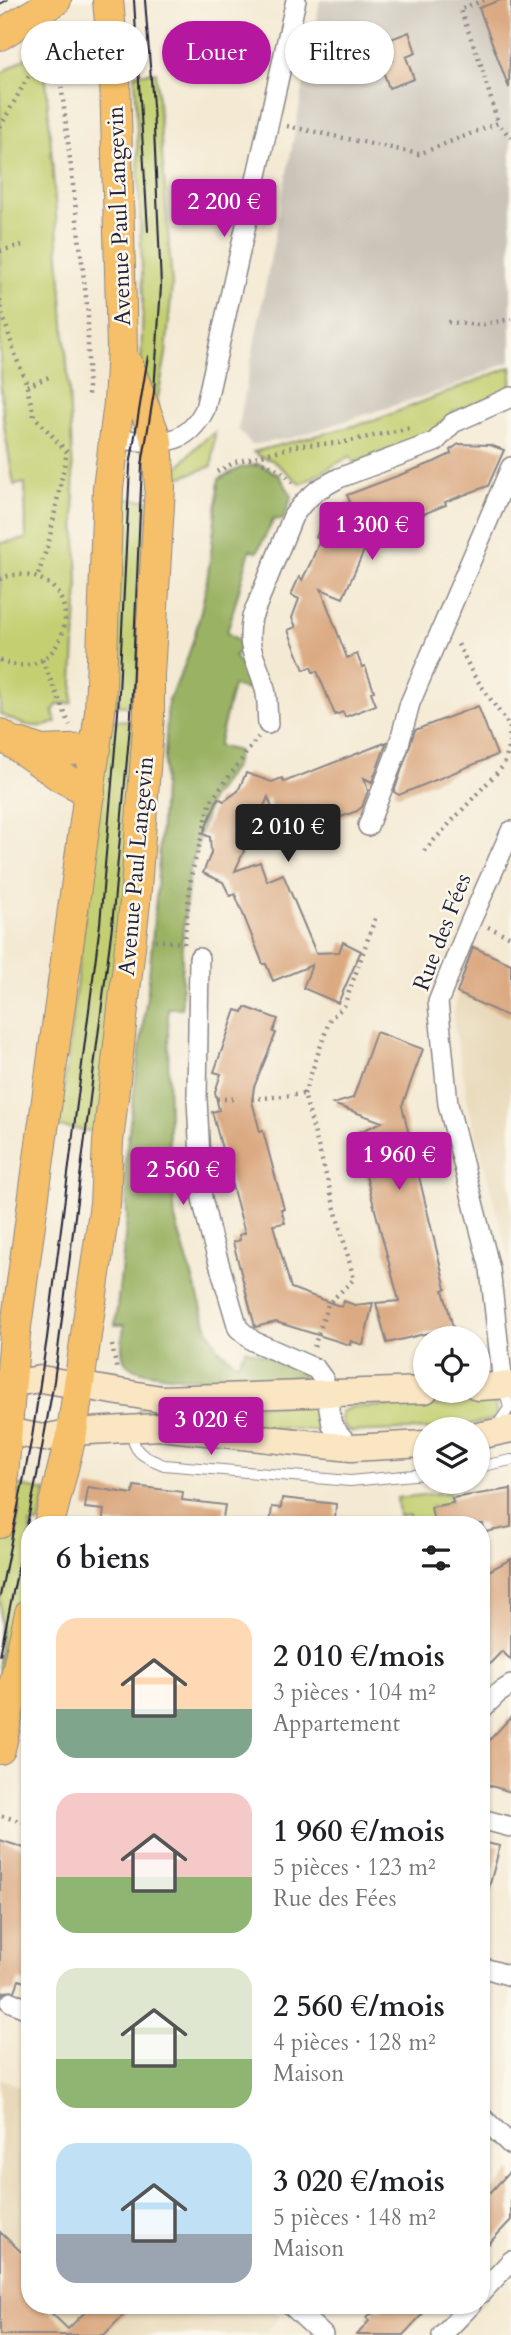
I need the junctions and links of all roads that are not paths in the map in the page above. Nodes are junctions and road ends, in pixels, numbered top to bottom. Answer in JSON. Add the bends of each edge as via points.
{"nodes":[{"id":1,"x":56,"y":0,"type":"edge"},
{"id":2,"x":108,"y":0,"type":"edge"},
{"id":3,"x":296,"y":0,"type":"edge"},
{"id":4,"x":0,"y":35,"type":"edge"},
{"id":5,"x":122,"y":349,"type":"junction"},
{"id":6,"x":511,"y":397,"type":"edge"},
{"id":7,"x":113,"y":439,"type":"junction"},
{"id":8,"x":157,"y":441,"type":"junction"},
{"id":9,"x":511,"y":467,"type":"edge"},
{"id":10,"x":268,"y":724,"type":"road end"},
{"id":11,"x":4,"y":737,"type":"edge"},
{"id":12,"x":85,"y":742,"type":"junction"},
{"id":13,"x":90,"y":792,"type":"junction"},
{"id":14,"x":368,"y":826,"type":"dead end"},
{"id":15,"x":511,"y":831,"type":"edge"},
{"id":16,"x":191,"y":954,"type":"road end"},
{"id":17,"x":6,"y":1384,"type":"edge"},
{"id":18,"x":79,"y":1386,"type":"junction"},
{"id":19,"x":497,"y":1386,"type":"edge"},
{"id":20,"x":413,"y":1391,"type":"edge"},
{"id":21,"x":329,"y":1395,"type":"junction"},
{"id":22,"x":132,"y":1429,"type":"junction"},
{"id":23,"x":4,"y":1430,"type":"edge"},
{"id":24,"x":72,"y":1432,"type":"junction"},
{"id":25,"x":494,"y":1433,"type":"edge"},
{"id":26,"x":413,"y":1445,"type":"edge"},
{"id":27,"x":351,"y":1448,"type":"junction"},
{"id":28,"x":511,"y":1460,"type":"edge"},
{"id":29,"x":490,"y":1464,"type":"edge"},
{"id":30,"x":413,"y":1475,"type":"edge"},
{"id":31,"x":51,"y":1516,"type":"edge"},
{"id":32,"x":0,"y":1523,"type":"edge"},
{"id":33,"x":511,"y":1685,"type":"edge"},
{"id":34,"x":21,"y":1692,"type":"edge"},
{"id":35,"x":490,"y":1701,"type":"edge"},
{"id":36,"x":0,"y":1749,"type":"edge"},
{"id":37,"x":490,"y":1821,"type":"edge"},
{"id":38,"x":511,"y":1827,"type":"edge"},
{"id":39,"x":490,"y":1970,"type":"edge"},
{"id":40,"x":511,"y":1976,"type":"edge"},
{"id":41,"x":11,"y":2002,"type":"dead end"},
{"id":42,"x":21,"y":2006,"type":"edge"},
{"id":43,"x":490,"y":2125,"type":"edge"},
{"id":44,"x":511,"y":2145,"type":"edge"},
{"id":45,"x":511,"y":2261,"type":"edge"},
{"id":46,"x":490,"y":2283,"type":"edge"},
{"id":47,"x":301,"y":2314,"type":"edge"},
{"id":48,"x":462,"y":2314,"type":"edge"},
{"id":49,"x":323,"y":2335,"type":"edge"},
{"id":50,"x":442,"y":2335,"type":"edge"}],
"edges":[{"from":1,"to":4,"type":"main road"},
{"from":2,"to":5,"type":"main road","name":"Avenue Paul Langevin","via":[[115,77]]},
{"from":3,"to":8,"type":"street","via":[[205,409],[188,434]]},
{"from":5,"to":7,"type":"main road","name":"Avenue Paul Langevin"},
{"from":5,"to":8,"type":"main road","name":"Avenue Paul Langevin"},
{"from":6,"to":10,"type":"street","via":[[453,423],[435,442],[339,478],[319,489],[293,516],[249,635],[265,689]]},
{"from":7,"to":8,"type":"street"},
{"from":7,"to":12,"type":"main road","name":"Avenue Paul Langevin","via":[[100,712]]},
{"from":8,"to":18,"type":"main road","name":"Avenue Paul Langevin","via":[[160,487],[135,902],[104,1203]]},
{"from":9,"to":14,"type":"street","via":[[410,703]]},
{"from":11,"to":12,"type":"main road","via":[[41,751]]},
{"from":11,"to":13,"type":"main road"},
{"from":12,"to":13,"type":"main road","name":"Avenue Paul Langevin"},
{"from":13,"to":17,"type":"main road","name":"Avenue Paul Langevin"},
{"from":15,"to":19,"type":"street","name":"Rue des Fées","via":[[438,1002],[448,1104],[490,1269]]},
{"from":16,"to":21,"type":"street","via":[[202,1198],[238,1328],[253,1341],[316,1369]]},
{"from":17,"to":18,"type":"street","via":[[41,1379]]},
{"from":17,"to":23,"type":"main road","name":"Avenue Paul Langevin"},
{"from":18,"to":21,"type":"street","via":[[161,1399]]},
{"from":18,"to":24,"type":"main road","name":"Avenue Paul Langevin"},
{"from":19,"to":25,"type":"lane","via":[[509,1408]]},
{"from":20,"to":21,"type":"street"},
{"from":21,"to":27,"type":"street","via":[[332,1424]]},
{"from":22,"to":24,"type":"street"},
{"from":22,"to":27,"type":"street","via":[[160,1427]]},
{"from":22,"to":30,"type":"lane","via":[[132,1443],[141,1454],[164,1465],[350,1481]]},
{"from":23,"to":24,"type":"street","via":[[44,1438]]},
{"from":23,"to":32,"type":"main road","name":"Avenue Paul Langevin"},
{"from":24,"to":31,"type":"main road","name":"Avenue Paul Langevin"},
{"from":26,"to":27,"type":"street"},
{"from":28,"to":29,"type":"lane"},
{"from":33,"to":35,"type":"street"},
{"from":34,"to":36,"type":"main road"},
{"from":37,"to":38,"type":"street"},
{"from":39,"to":40,"type":"street"},
{"from":41,"to":42,"type":"street"},
{"from":43,"to":44,"type":"street"},
{"from":45,"to":46,"type":"street"},
{"from":47,"to":49,"type":"street"},
{"from":48,"to":50,"type":"street"}]}
